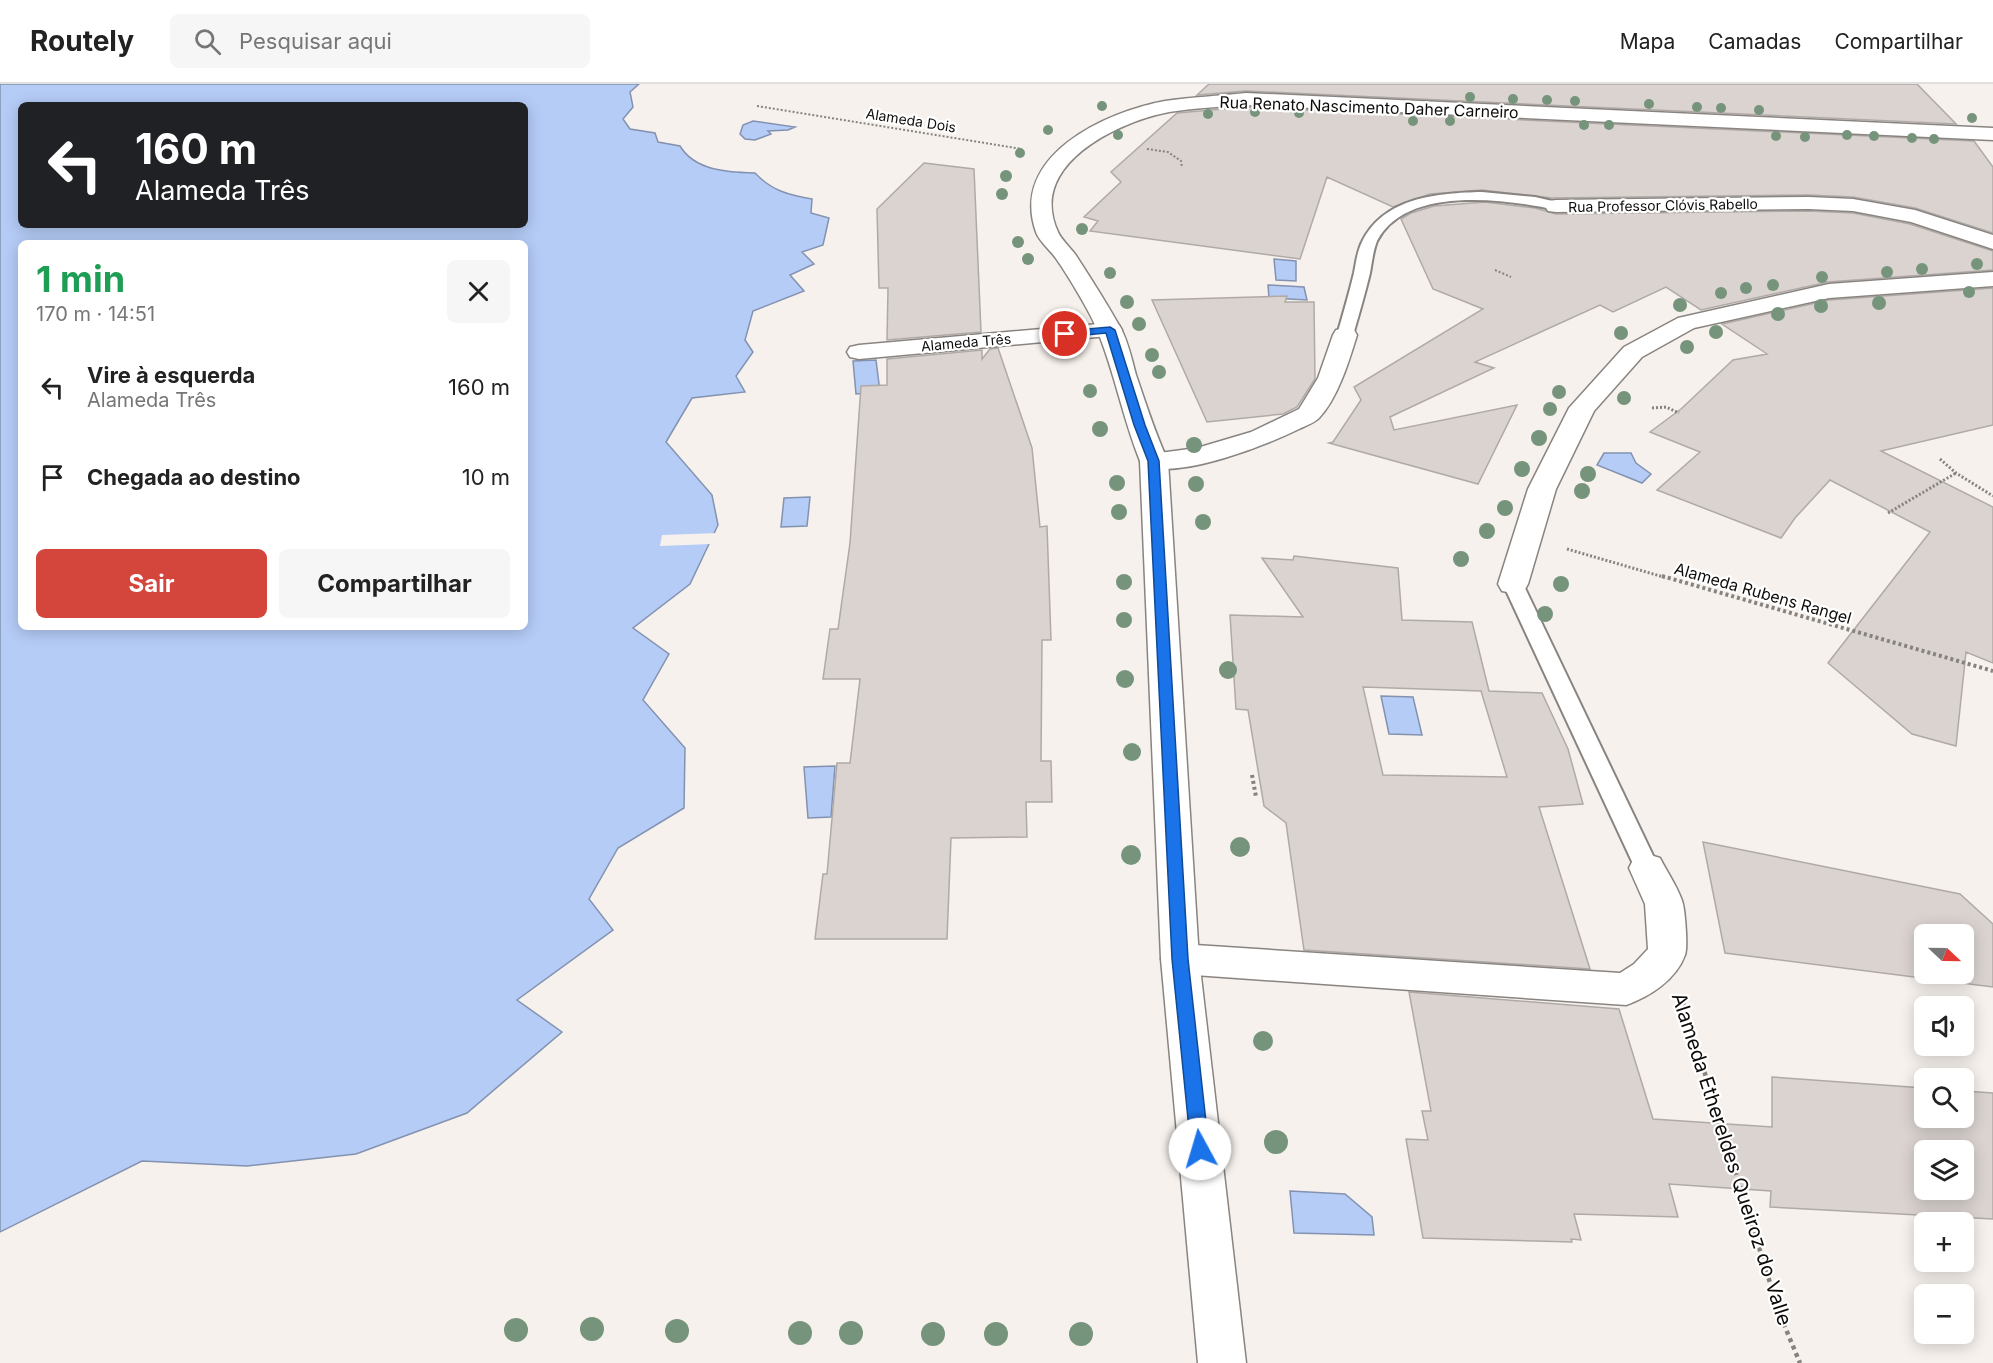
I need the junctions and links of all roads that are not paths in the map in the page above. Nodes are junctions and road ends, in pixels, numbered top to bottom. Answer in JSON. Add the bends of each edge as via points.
{"nodes":[{"id":1,"x":1993,"y":134,"type":"edge"},
{"id":2,"x":1556,"y":207,"type":"joint"},
{"id":3,"x":1993,"y":242,"type":"edge"},
{"id":4,"x":1993,"y":279,"type":"edge"},
{"id":5,"x":1110,"y":330,"type":"junction"},
{"id":6,"x":1345,"y":335,"type":"joint"},
{"id":7,"x":859,"y":352,"type":"dead end"},
{"id":8,"x":1154,"y":461,"type":"junction"},
{"id":9,"x":1513,"y":584,"type":"joint"},
{"id":10,"x":1647,"y":868,"type":"joint"},
{"id":11,"x":1180,"y":959,"type":"junction"},
{"id":12,"x":1222,"y":1363,"type":"edge"}],
"edges":[{"from":1,"to":5,"type":"street","name":"Rua Renato Nascimento Daher Carneiro","via":[[1246,99],[1165,106],[1094,132],[1062,156],[1043,192],[1047,233]]},
{"from":2,"to":3,"type":"street","name":"Rua Professor Clóvis Rabello","via":[[1853,205],[1915,216]]},
{"from":2,"to":6,"type":"lane","name":"Rua Professor Clóvis Rabello","via":[[1513,198],[1446,196],[1409,205],[1385,218],[1370,240]]},
{"from":4,"to":9,"type":"street","via":[[1829,291],[1686,323],[1633,352],[1582,408],[1542,489]]},
{"from":5,"to":7,"type":"street","name":"Alameda Três"},
{"from":5,"to":8,"type":"street","name":"Rua Renato Nascimento Daher Carneiro"},
{"from":6,"to":8,"type":"street","name":"Rua Professor Clóvis Rabello","via":[[1331,378],[1309,414],[1260,438],[1199,456]]},
{"from":8,"to":11,"type":"street","name":"Rua Renato Nascimento Daher Carneiro"},
{"from":9,"to":10,"type":"lane"},
{"from":10,"to":11,"type":"street","via":[[1664,904],[1667,953],[1648,975],[1626,989]]},
{"from":11,"to":12,"type":"street","name":"Rua Renato Nascimento Daher Carneiro"}]}
